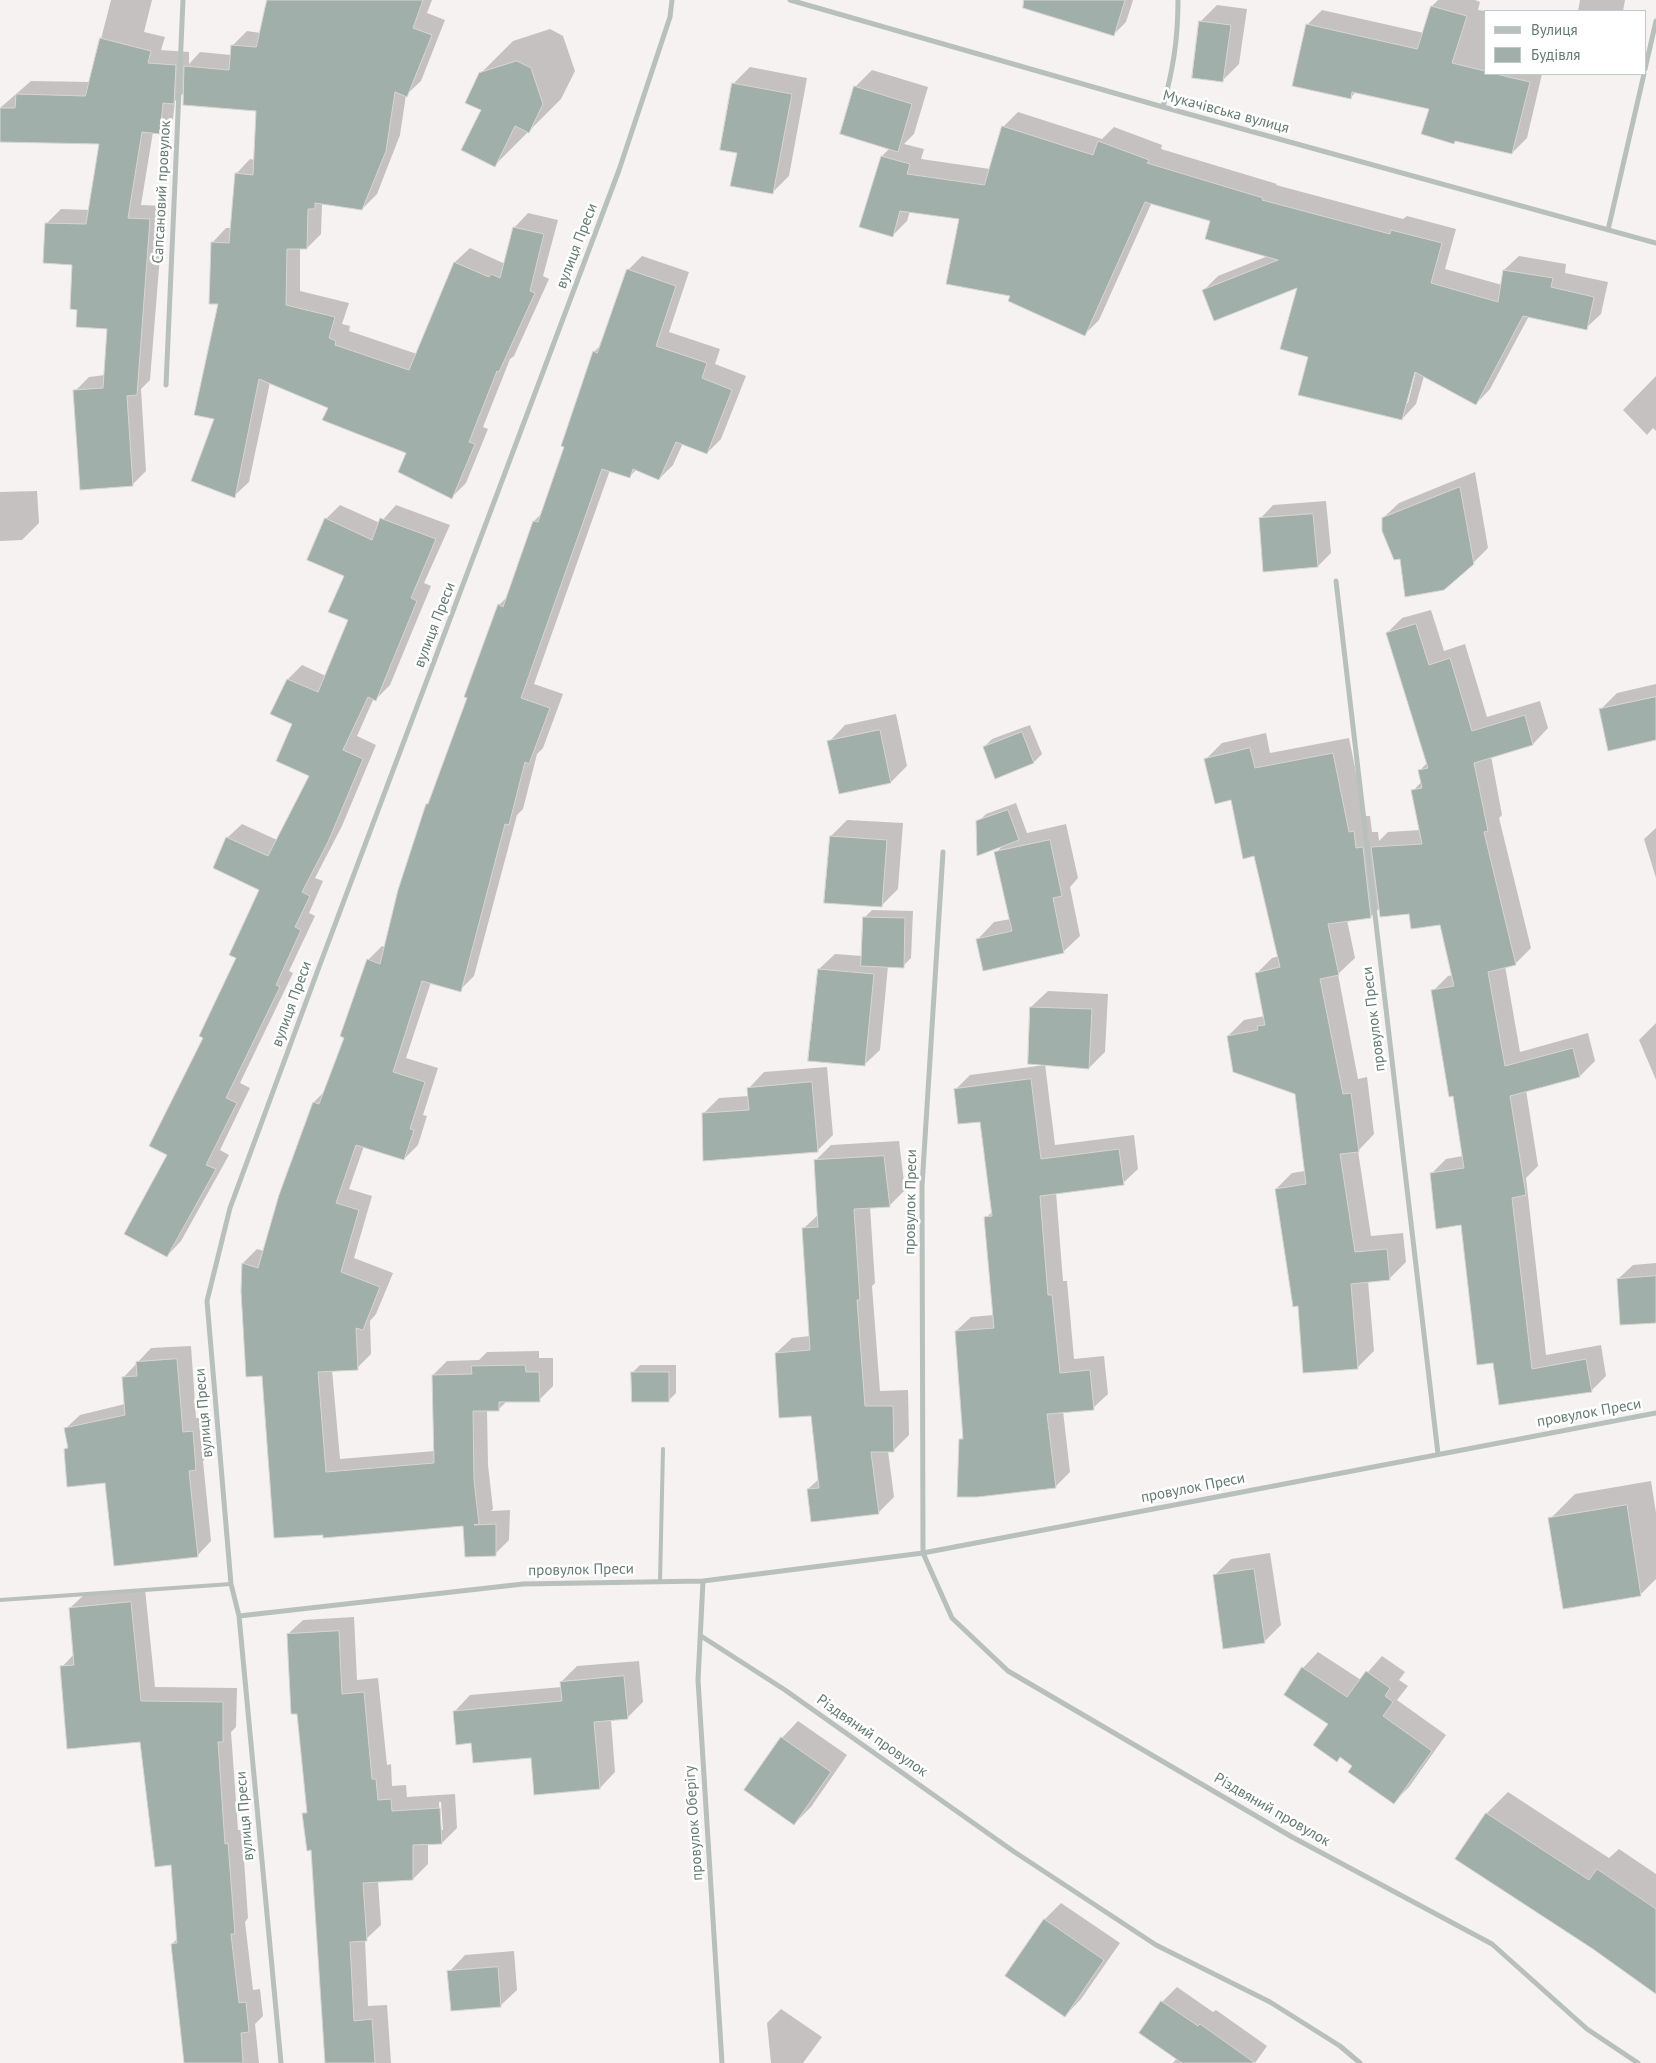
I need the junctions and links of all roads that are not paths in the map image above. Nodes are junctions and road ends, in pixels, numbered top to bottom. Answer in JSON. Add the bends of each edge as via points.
{"nodes":[{"id":1,"x":183,"y":0,"type":"edge"},
{"id":2,"x":672,"y":0,"type":"edge"},
{"id":3,"x":790,"y":0,"type":"edge"},
{"id":4,"x":1178,"y":0,"type":"edge"},
{"id":5,"x":1656,"y":21,"type":"edge"},
{"id":6,"x":1646,"y":65,"type":"edge"},
{"id":7,"x":1644,"y":75,"type":"edge"},
{"id":8,"x":1163,"y":107,"type":"junction"},
{"id":9,"x":1608,"y":230,"type":"junction"},
{"id":10,"x":1656,"y":243,"type":"edge"},
{"id":11,"x":166,"y":385,"type":"dead end"},
{"id":12,"x":1336,"y":581,"type":"dead end"},
{"id":13,"x":943,"y":852,"type":"dead end"},
{"id":14,"x":1656,"y":1413,"type":"edge"},
{"id":15,"x":663,"y":1450,"type":"dead end"},
{"id":16,"x":1438,"y":1454,"type":"junction"},
{"id":17,"x":923,"y":1553,"type":"junction"},
{"id":18,"x":703,"y":1580,"type":"junction"},
{"id":19,"x":660,"y":1582,"type":"junction"},
{"id":20,"x":231,"y":1584,"type":"junction"},
{"id":21,"x":0,"y":1600,"type":"edge"},
{"id":22,"x":239,"y":1616,"type":"junction"},
{"id":23,"x":701,"y":1636,"type":"junction"},
{"id":24,"x":281,"y":2063,"type":"edge"},
{"id":25,"x":722,"y":2063,"type":"edge"},
{"id":26,"x":1360,"y":2063,"type":"edge"},
{"id":27,"x":1638,"y":2063,"type":"edge"}],
"edges":[{"from":1,"to":11,"type":"street","name":"Сапсановий провулок"},
{"from":2,"to":20,"type":"street","name":"вулиця Преси","via":[[670,17],[616,179],[230,1208],[207,1301]]},
{"from":3,"to":8,"type":"street","name":"Мукачівська вулиця"},
{"from":4,"to":8,"type":"street","via":[[1174,66]]},
{"from":5,"to":6,"type":"street"},
{"from":7,"to":9,"type":"street"},
{"from":8,"to":9,"type":"street","name":"Мукачівська вулиця"},
{"from":9,"to":10,"type":"street","name":"Мукачівська вулиця"},
{"from":12,"to":16,"type":"street","name":"провулок Преси"},
{"from":13,"to":17,"type":"street","name":"провулок Преси","via":[[922,1186]]},
{"from":14,"to":16,"type":"street","name":"провулок Преси"},
{"from":15,"to":19,"type":"lane"},
{"from":16,"to":17,"type":"street","name":"провулок Преси"},
{"from":17,"to":18,"type":"street","name":"провулок Преси"},
{"from":17,"to":27,"type":"street","name":"Різдвяний провулок","via":[[952,1618],[1008,1671],[1292,1837],[1492,1944],[1587,2029]]},
{"from":18,"to":19,"type":"street","name":"провулок Преси"},
{"from":18,"to":23,"type":"street","name":"провулок Оберігу"},
{"from":19,"to":22,"type":"street","name":"провулок Преси","via":[[523,1584]]},
{"from":20,"to":21,"type":"lane"},
{"from":20,"to":22,"type":"street","name":"вулиця Преси"},
{"from":22,"to":24,"type":"street","name":"вулиця Преси"},
{"from":23,"to":25,"type":"street","name":"провулок Оберігу","via":[[698,1680]]},
{"from":23,"to":26,"type":"street","name":"Різдвяний провулок","via":[[785,1690],[1014,1851],[1156,1945],[1270,2002],[1340,2046]]}]}
